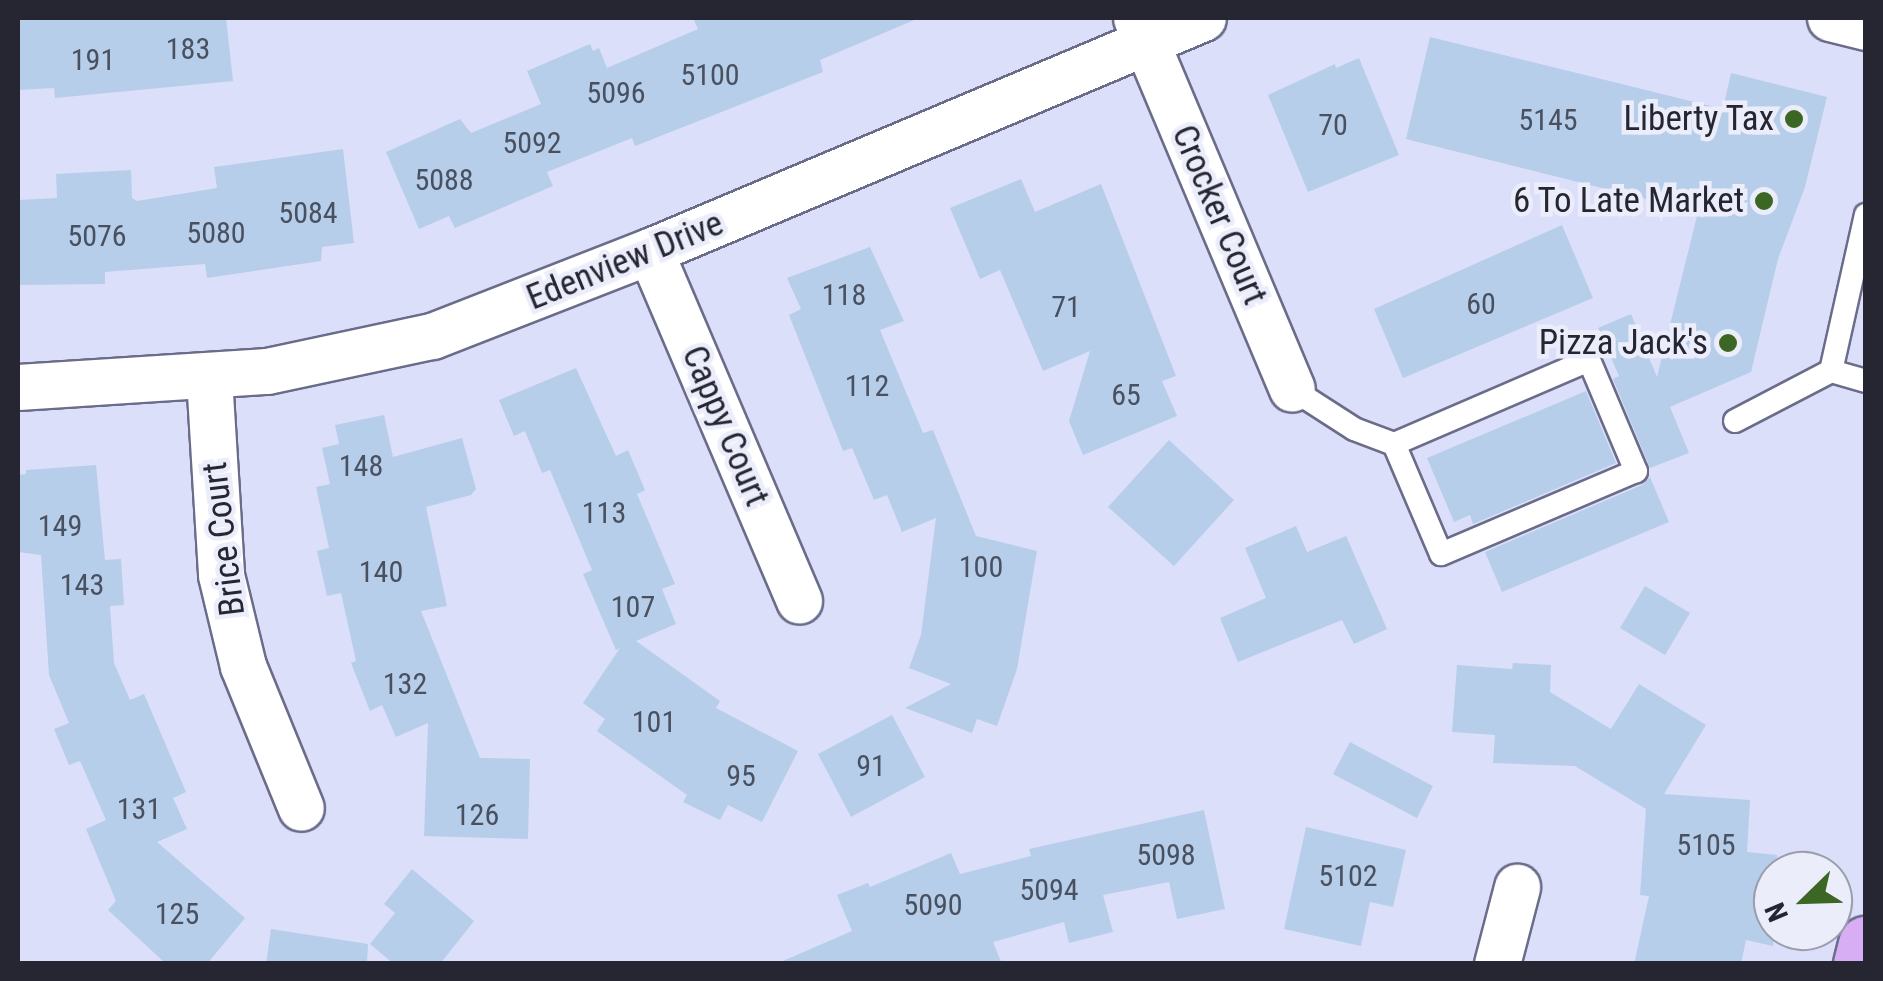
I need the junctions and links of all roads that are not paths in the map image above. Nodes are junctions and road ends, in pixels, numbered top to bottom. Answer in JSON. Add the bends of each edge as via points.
{"nodes":[{"id":1,"x":1203,"y":18,"type":"edge"},
{"id":2,"x":1830,"y":18,"type":"edge"},
{"id":3,"x":1866,"y":27,"type":"edge"},
{"id":4,"x":1140,"y":30,"type":"edge"},
{"id":5,"x":1866,"y":216,"type":"edge"},
{"id":6,"x":650,"y":251,"type":"junction"},
{"id":7,"x":1832,"y":372,"type":"junction"},
{"id":8,"x":208,"y":377,"type":"junction"},
{"id":9,"x":1866,"y":381,"type":"edge"},
{"id":10,"x":18,"y":387,"type":"edge"},
{"id":11,"x":1292,"y":389,"type":"joint"},
{"id":12,"x":1736,"y":421,"type":"dead end"},
{"id":13,"x":1394,"y":444,"type":"junction"},
{"id":14,"x":799,"y":601,"type":"dead end"},
{"id":15,"x":301,"y":808,"type":"dead end"},
{"id":16,"x":1517,"y":887,"type":"dead end"},
{"id":17,"x":1866,"y":944,"type":"edge"},
{"id":18,"x":1496,"y":964,"type":"edge"},
{"id":19,"x":1860,"y":964,"type":"edge"}],
"edges":[{"from":1,"to":4,"type":"street","name":"Edenview Drive"},
{"from":2,"to":3,"type":"street"},
{"from":4,"to":6,"type":"street","name":"Edenview Drive"},
{"from":4,"to":11,"type":"street","name":"Crocker Court"},
{"from":5,"to":7,"type":"lane"},
{"from":6,"to":8,"type":"street","name":"Edenview Drive","via":[[432,336],[267,372]]},
{"from":6,"to":14,"type":"street","name":"Cappy Court"},
{"from":7,"to":9,"type":"lane"},
{"from":7,"to":12,"type":"lane"},
{"from":8,"to":10,"type":"street","name":"Edenview Drive"},
{"from":8,"to":15,"type":"street","name":"Brice Court","via":[[221,575],[243,666]]},
{"from":11,"to":13,"type":"lane","via":[[1354,430]]},
{"from":13,"to":13,"type":"lane","via":[[1588,360],[1636,471],[1440,554]]},
{"from":16,"to":18,"type":"street"},
{"from":17,"to":19,"type":"main road"}]}
